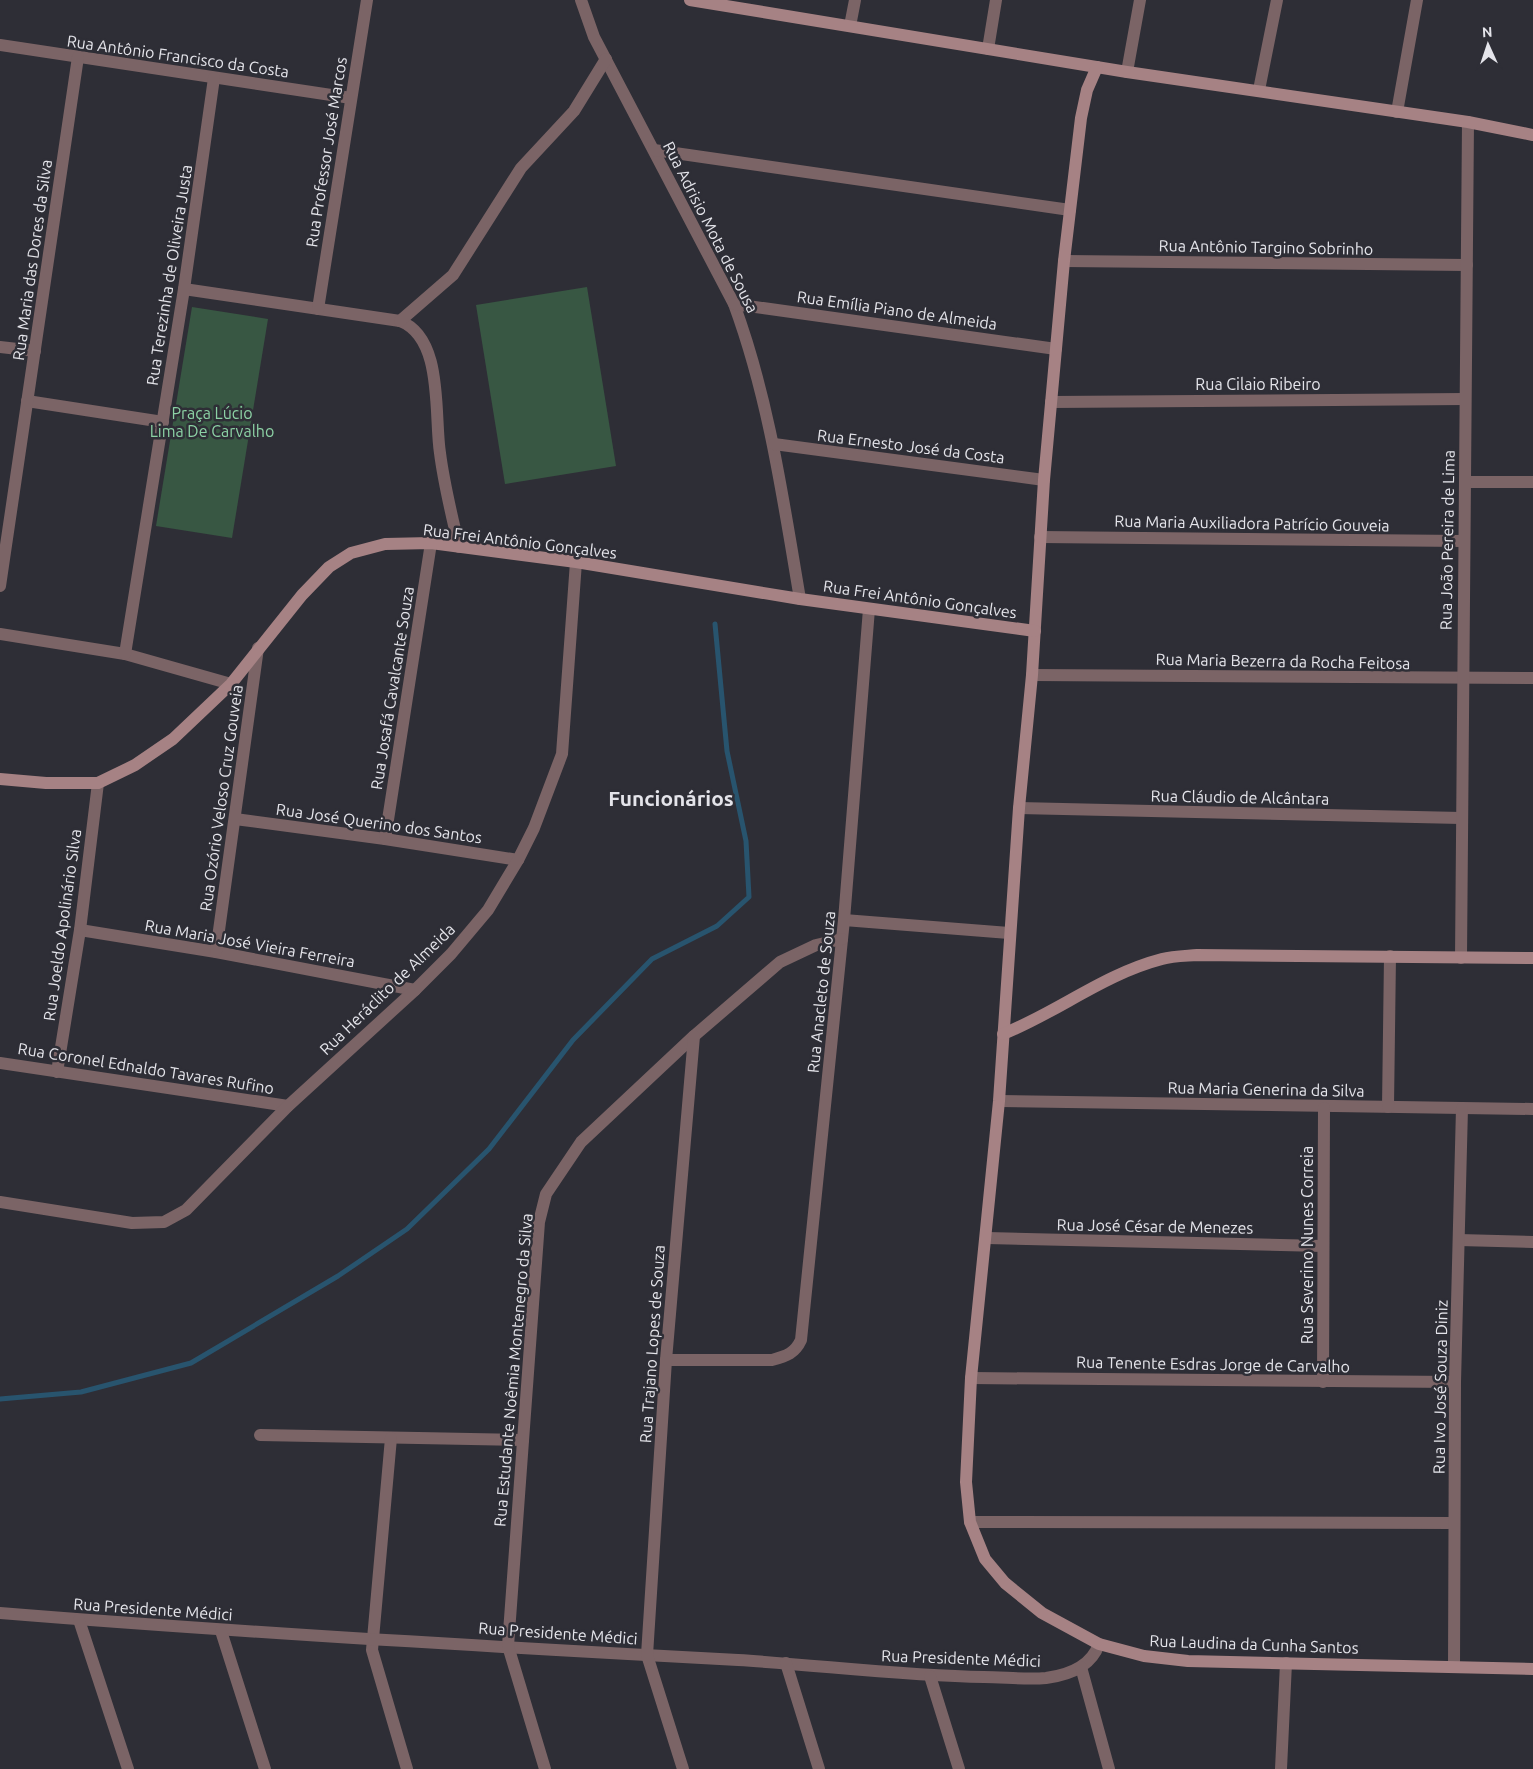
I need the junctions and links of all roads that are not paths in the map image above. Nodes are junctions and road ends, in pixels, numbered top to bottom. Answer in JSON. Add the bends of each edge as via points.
{"nodes":[{"id":1,"x":367,"y":0,"type":"edge"},
{"id":2,"x":581,"y":0,"type":"edge"},
{"id":3,"x":690,"y":0,"type":"edge"},
{"id":4,"x":855,"y":0,"type":"edge"},
{"id":5,"x":996,"y":0,"type":"edge"},
{"id":6,"x":1140,"y":0,"type":"edge"},
{"id":7,"x":1277,"y":0,"type":"edge"},
{"id":8,"x":1417,"y":0,"type":"edge"},
{"id":9,"x":718,"y":2,"type":"edge"},
{"id":10,"x":850,"y":26,"type":"junction"},
{"id":11,"x":0,"y":45,"type":"edge"},
{"id":12,"x":988,"y":49,"type":"junction"},
{"id":13,"x":78,"y":58,"type":"junction"},
{"id":14,"x":606,"y":59,"type":"junction"},
{"id":15,"x":1098,"y":67,"type":"junction"},
{"id":16,"x":1127,"y":72,"type":"junction"},
{"id":17,"x":214,"y":78,"type":"junction"},
{"id":18,"x":1259,"y":90,"type":"junction"},
{"id":19,"x":351,"y":98,"type":"junction"},
{"id":20,"x":1397,"y":112,"type":"junction"},
{"id":21,"x":1468,"y":122,"type":"junction"},
{"id":22,"x":1533,"y":135,"type":"edge"},
{"id":23,"x":654,"y":150,"type":"junction"},
{"id":24,"x":1070,"y":210,"type":"junction"},
{"id":25,"x":1064,"y":261,"type":"junction"},
{"id":26,"x":1467,"y":265,"type":"junction"},
{"id":27,"x":184,"y":289,"type":"junction"},
{"id":28,"x":734,"y":304,"type":"junction"},
{"id":29,"x":318,"y":309,"type":"junction"},
{"id":30,"x":400,"y":320,"type":"junction"},
{"id":31,"x":0,"y":347,"type":"edge"},
{"id":32,"x":1056,"y":349,"type":"junction"},
{"id":33,"x":35,"y":351,"type":"junction"},
{"id":34,"x":1465,"y":399,"type":"junction"},
{"id":35,"x":27,"y":401,"type":"junction"},
{"id":36,"x":1051,"y":402,"type":"junction"},
{"id":37,"x":163,"y":422,"type":"junction"},
{"id":38,"x":774,"y":444,"type":"junction"},
{"id":39,"x":1044,"y":480,"type":"junction"},
{"id":40,"x":1465,"y":482,"type":"junction"},
{"id":41,"x":1533,"y":482,"type":"edge"},
{"id":42,"x":1040,"y":537,"type":"junction"},
{"id":43,"x":1464,"y":541,"type":"junction"},
{"id":44,"x":431,"y":543,"type":"junction"},
{"id":45,"x":459,"y":547,"type":"junction"},
{"id":46,"x":576,"y":562,"type":"junction"},
{"id":47,"x":0,"y":586,"type":"edge"},
{"id":48,"x":800,"y":599,"type":"junction"},
{"id":49,"x":869,"y":609,"type":"junction"},
{"id":50,"x":1035,"y":631,"type":"junction"},
{"id":51,"x":0,"y":634,"type":"edge"},
{"id":52,"x":258,"y":648,"type":"junction"},
{"id":53,"x":125,"y":654,"type":"junction"},
{"id":54,"x":1032,"y":675,"type":"junction"},
{"id":55,"x":1533,"y":678,"type":"edge"},
{"id":56,"x":1462,"y":679,"type":"junction"},
{"id":57,"x":231,"y":684,"type":"junction"},
{"id":58,"x":0,"y":779,"type":"edge"},
{"id":59,"x":98,"y":782,"type":"junction"},
{"id":60,"x":1019,"y":808,"type":"junction"},
{"id":61,"x":1461,"y":818,"type":"junction"},
{"id":62,"x":235,"y":819,"type":"junction"},
{"id":63,"x":385,"y":839,"type":"junction"},
{"id":64,"x":518,"y":860,"type":"junction"},
{"id":65,"x":844,"y":920,"type":"junction"},
{"id":66,"x":80,"y":930,"type":"junction"},
{"id":67,"x":1010,"y":933,"type":"junction"},
{"id":68,"x":842,"y":939,"type":"junction"},
{"id":69,"x":216,"y":952,"type":"junction"},
{"id":70,"x":1390,"y":956,"type":"junction"},
{"id":71,"x":1461,"y":958,"type":"junction"},
{"id":72,"x":1533,"y":958,"type":"edge"},
{"id":73,"x":415,"y":990,"type":"junction"},
{"id":74,"x":1003,"y":1034,"type":"junction"},
{"id":75,"x":694,"y":1036,"type":"junction"},
{"id":76,"x":0,"y":1063,"type":"edge"},
{"id":77,"x":57,"y":1072,"type":"junction"},
{"id":78,"x":999,"y":1101,"type":"junction"},
{"id":79,"x":288,"y":1106,"type":"junction"},
{"id":80,"x":1388,"y":1107,"type":"junction"},
{"id":81,"x":1324,"y":1108,"type":"junction"},
{"id":82,"x":1462,"y":1108,"type":"junction"},
{"id":83,"x":1533,"y":1110,"type":"edge"},
{"id":84,"x":0,"y":1202,"type":"edge"},
{"id":85,"x":987,"y":1238,"type":"junction"},
{"id":86,"x":1459,"y":1240,"type":"junction"},
{"id":87,"x":1533,"y":1242,"type":"edge"},
{"id":88,"x":1323,"y":1246,"type":"junction"},
{"id":89,"x":666,"y":1360,"type":"junction"},
{"id":90,"x":971,"y":1378,"type":"junction"},
{"id":91,"x":1323,"y":1382,"type":"junction"},
{"id":92,"x":1455,"y":1382,"type":"junction"},
{"id":93,"x":260,"y":1435,"type":"dead end"},
{"id":94,"x":391,"y":1438,"type":"junction"},
{"id":95,"x":523,"y":1440,"type":"junction"},
{"id":96,"x":970,"y":1522,"type":"junction"},
{"id":97,"x":1454,"y":1523,"type":"junction"},
{"id":98,"x":0,"y":1613,"type":"edge"},
{"id":99,"x":79,"y":1620,"type":"junction"},
{"id":100,"x":221,"y":1631,"type":"junction"},
{"id":101,"x":372,"y":1639,"type":"junction"},
{"id":102,"x":1099,"y":1644,"type":"junction"},
{"id":103,"x":508,"y":1646,"type":"junction"},
{"id":104,"x":647,"y":1655,"type":"junction"},
{"id":105,"x":786,"y":1663,"type":"junction"},
{"id":106,"x":1286,"y":1663,"type":"junction"},
{"id":107,"x":1081,"y":1667,"type":"junction"},
{"id":108,"x":1454,"y":1667,"type":"junction"},
{"id":109,"x":1533,"y":1669,"type":"edge"},
{"id":110,"x":930,"y":1676,"type":"junction"},
{"id":111,"x":128,"y":1769,"type":"edge"},
{"id":112,"x":265,"y":1769,"type":"edge"},
{"id":113,"x":407,"y":1769,"type":"edge"},
{"id":114,"x":545,"y":1769,"type":"edge"},
{"id":115,"x":683,"y":1769,"type":"edge"},
{"id":116,"x":819,"y":1769,"type":"edge"},
{"id":117,"x":959,"y":1769,"type":"edge"},
{"id":118,"x":1109,"y":1769,"type":"edge"},
{"id":119,"x":1281,"y":1769,"type":"edge"}],
"edges":[{"from":1,"to":19,"type":"street","name":"Rua Professor José Marcos"},
{"from":2,"to":14,"type":"street","name":"Rua Adrisio Mota de Sousa"},
{"from":3,"to":9,"type":"street"},
{"from":4,"to":10,"type":"street"},
{"from":5,"to":12,"type":"street"},
{"from":6,"to":16,"type":"street"},
{"from":7,"to":18,"type":"street"},
{"from":8,"to":20,"type":"street"},
{"from":9,"to":10,"type":"street"},
{"from":10,"to":12,"type":"street"},
{"from":11,"to":13,"type":"street","name":"Rua Antônio Francisco da Costa"},
{"from":12,"to":15,"type":"street"},
{"from":13,"to":17,"type":"street","name":"Rua Antônio Francisco da Costa"},
{"from":13,"to":33,"type":"street","name":"Rua Maria das Dores da Silva"},
{"from":14,"to":23,"type":"street","name":"Rua Adrisio Mota de Sousa"},
{"from":14,"to":30,"type":"street","via":[[574,111],[521,168],[453,274]]},
{"from":15,"to":16,"type":"street"},
{"from":15,"to":24,"type":"street","name":"Rua Laudina da Cunha Santos","via":[[1081,118]]},
{"from":16,"to":18,"type":"street"},
{"from":17,"to":19,"type":"street","name":"Rua Antônio Francisco da Costa"},
{"from":17,"to":27,"type":"street","name":"Rua Terezinha de Oliveira Justa"},
{"from":18,"to":20,"type":"street"},
{"from":19,"to":29,"type":"street","name":"Rua Professor José Marcos"},
{"from":20,"to":21,"type":"street"},
{"from":21,"to":22,"type":"street"},
{"from":21,"to":26,"type":"street","name":"Rua João Pereira de Lima"},
{"from":23,"to":24,"type":"street"},
{"from":23,"to":28,"type":"street","name":"Rua Adrisio Mota de Sousa"},
{"from":24,"to":25,"type":"street","name":"Rua Laudina da Cunha Santos"},
{"from":25,"to":26,"type":"street","name":"Rua Antônio Targino Sobrinho"},
{"from":25,"to":32,"type":"street","name":"Rua Laudina da Cunha Santos"},
{"from":26,"to":34,"type":"street","name":"Rua João Pereira de Lima"},
{"from":27,"to":29,"type":"street"},
{"from":27,"to":37,"type":"street","name":"Rua Terezinha de Oliveira Justa"},
{"from":28,"to":32,"type":"street","name":"Rua Emília Piano de Almeida"},
{"from":28,"to":38,"type":"street","name":"Rua Adrisio Mota de Sousa","via":[[758,374]]},
{"from":29,"to":30,"type":"street"},
{"from":30,"to":45,"type":"street","via":[[419,335],[434,373],[439,451]]},
{"from":31,"to":33,"type":"street"},
{"from":32,"to":36,"type":"street","name":"Rua Laudina da Cunha Santos"},
{"from":33,"to":35,"type":"street","name":"Rua Maria das Dores da Silva"},
{"from":34,"to":36,"type":"street","name":"Rua Cilaio Ribeiro"},
{"from":34,"to":40,"type":"street","name":"Rua João Pereira de Lima"},
{"from":35,"to":37,"type":"street"},
{"from":35,"to":47,"type":"street","name":"Rua Maria das Dores da Silva"},
{"from":36,"to":39,"type":"street","name":"Rua Laudina da Cunha Santos"},
{"from":37,"to":53,"type":"street","name":"Rua Terezinha de Oliveira Justa"},
{"from":38,"to":39,"type":"street","name":"Rua Ernesto José da Costa"},
{"from":38,"to":48,"type":"street","name":"Rua Adrisio Mota de Sousa"},
{"from":39,"to":42,"type":"street","name":"Rua Laudina da Cunha Santos"},
{"from":40,"to":41,"type":"street"},
{"from":40,"to":43,"type":"street","name":"Rua João Pereira de Lima"},
{"from":42,"to":43,"type":"street","name":"Rua Maria Auxiliadora Patrício Gouveia"},
{"from":42,"to":50,"type":"street","name":"Rua Laudina da Cunha Santos"},
{"from":43,"to":56,"type":"street","name":"Rua João Pereira de Lima"},
{"from":44,"to":45,"type":"street","name":"Rua Frei Antônio Gonçalves"},
{"from":44,"to":52,"type":"street","name":"Rua Frei Antônio Gonçalves","via":[[385,544],[351,553],[329,566]]},
{"from":44,"to":63,"type":"street","name":"Rua Josafá Cavalcante Souza"},
{"from":45,"to":46,"type":"street","name":"Rua Frei Antônio Gonçalves"},
{"from":46,"to":48,"type":"street","name":"Rua Frei Antônio Gonçalves"},
{"from":46,"to":64,"type":"street","name":"Rua Heráclito de Almeida","via":[[562,754],[548,795]]},
{"from":48,"to":49,"type":"street","name":"Rua Frei Antônio Gonçalves"},
{"from":49,"to":50,"type":"street","name":"Rua Frei Antônio Gonçalves"},
{"from":49,"to":65,"type":"street","name":"Rua Anacleto de Souza"},
{"from":50,"to":54,"type":"street","name":"Rua Laudina da Cunha Santos"},
{"from":51,"to":53,"type":"street"},
{"from":52,"to":57,"type":"street","name":"Rua Frei Antônio Gonçalves"},
{"from":52,"to":62,"type":"street","name":"Rua Ozório Veloso Cruz Gouveia"},
{"from":53,"to":57,"type":"street"},
{"from":54,"to":56,"type":"street","name":"Rua Maria Bezerra da Rocha Feitosa"},
{"from":54,"to":60,"type":"street","name":"Rua Laudina da Cunha Santos"},
{"from":55,"to":56,"type":"street","name":"Rua Maria Bezerra da Rocha Feitosa"},
{"from":56,"to":61,"type":"street","name":"Rua João Pereira de Lima"},
{"from":57,"to":59,"type":"street","name":"Rua Frei Antônio Gonçalves","via":[[173,739],[134,765]]},
{"from":58,"to":59,"type":"street","name":"Rua Frei Antônio Gonçalves","via":[[46,783]]},
{"from":59,"to":66,"type":"street","name":"Rua Joeldo Apolinário Silva"},
{"from":60,"to":61,"type":"street","name":"Rua Cláudio de Alcântara"},
{"from":60,"to":67,"type":"street","name":"Rua Laudina da Cunha Santos"},
{"from":61,"to":71,"type":"street","name":"Rua João Pereira de Lima"},
{"from":62,"to":63,"type":"street","name":"Rua José Querino dos Santos"},
{"from":62,"to":69,"type":"street","name":"Rua Ozório Veloso Cruz Gouveia"},
{"from":63,"to":64,"type":"street","name":"Rua José Querino dos Santos"},
{"from":64,"to":73,"type":"street","name":"Rua Heráclito de Almeida","via":[[488,910]]},
{"from":65,"to":67,"type":"street"},
{"from":65,"to":68,"type":"street","name":"Rua Anacleto de Souza"},
{"from":66,"to":69,"type":"street","name":"Rua Maria José Vieira Ferreira"},
{"from":66,"to":77,"type":"street","name":"Rua Joeldo Apolinário Silva"},
{"from":67,"to":74,"type":"street","name":"Rua Laudina da Cunha Santos"},
{"from":68,"to":75,"type":"street","name":"Rua Estudante Noêmia Montenegro da Silva","via":[[780,962]]},
{"from":68,"to":89,"type":"street","name":"Rua Anacleto de Souza","via":[[803,1331],[797,1349],[772,1360]]},
{"from":69,"to":73,"type":"street","name":"Rua Maria José Vieira Ferreira"},
{"from":70,"to":71,"type":"street"},
{"from":70,"to":74,"type":"street","via":[[1197,955],[1164,958],[1086,989],[1036,1021]]},
{"from":70,"to":80,"type":"street"},
{"from":71,"to":72,"type":"street"},
{"from":73,"to":79,"type":"street","name":"Rua Heráclito de Almeida"},
{"from":74,"to":78,"type":"street","name":"Rua Laudina da Cunha Santos"},
{"from":75,"to":89,"type":"street","name":"Rua Trajano Lopes de Souza"},
{"from":75,"to":95,"type":"street","name":"Rua Estudante Noêmia Montenegro da Silva","via":[[581,1142],[546,1194],[539,1222]]},
{"from":76,"to":77,"type":"street","name":"Rua Coronel Ednaldo Tavares Rufino"},
{"from":77,"to":79,"type":"street","name":"Rua Coronel Ednaldo Tavares Rufino"},
{"from":78,"to":81,"type":"street","name":"Rua Maria Generina da Silva"},
{"from":78,"to":85,"type":"street","name":"Rua Laudina da Cunha Santos"},
{"from":79,"to":84,"type":"street","name":"Rua Heráclito de Almeida","via":[[176,1218],[149,1224]]},
{"from":80,"to":81,"type":"street","name":"Rua Maria Generina da Silva"},
{"from":80,"to":82,"type":"street","name":"Rua Maria Generina da Silva"},
{"from":81,"to":88,"type":"street","name":"Rua Severino Nunes Correia"},
{"from":82,"to":83,"type":"street","name":"Rua Maria Generina da Silva"},
{"from":82,"to":86,"type":"street","name":"Rua Ivo José Souza Diniz"},
{"from":85,"to":88,"type":"street","name":"Rua José César de Menezes"},
{"from":85,"to":90,"type":"street","name":"Rua Laudina da Cunha Santos"},
{"from":86,"to":87,"type":"street"},
{"from":86,"to":92,"type":"street","name":"Rua Ivo José Souza Diniz"},
{"from":88,"to":91,"type":"street","name":"Rua Severino Nunes Correia"},
{"from":89,"to":104,"type":"street","name":"Rua Trajano Lopes de Souza"},
{"from":90,"to":91,"type":"street","name":"Rua Tenente Esdras Jorge de Carvalho"},
{"from":90,"to":96,"type":"street","name":"Rua Laudina da Cunha Santos","via":[[966,1482]]},
{"from":91,"to":92,"type":"street","name":"Rua Tenente Esdras Jorge de Carvalho"},
{"from":92,"to":97,"type":"street","name":"Rua Ivo José Souza Diniz"},
{"from":93,"to":94,"type":"street"},
{"from":94,"to":95,"type":"street"},
{"from":94,"to":101,"type":"street"},
{"from":95,"to":103,"type":"street","name":"Rua Estudante Noêmia Montenegro da Silva"},
{"from":96,"to":97,"type":"street"},
{"from":96,"to":102,"type":"street","name":"Rua Laudina da Cunha Santos","via":[[985,1559],[1005,1583],[1042,1613]]},
{"from":97,"to":108,"type":"street","name":"Rua Ivo José Souza Diniz"},
{"from":98,"to":99,"type":"street","name":"Rua Presidente Médici"},
{"from":99,"to":100,"type":"street","name":"Rua Presidente Médici"},
{"from":99,"to":111,"type":"street"},
{"from":100,"to":101,"type":"street","name":"Rua Presidente Médici"},
{"from":100,"to":112,"type":"street"},
{"from":101,"to":103,"type":"street","name":"Rua Presidente Médici"},
{"from":101,"to":113,"type":"street","via":[[374,1660]]},
{"from":102,"to":106,"type":"street","name":"Rua Laudina da Cunha Santos","via":[[1144,1656],[1188,1661]]},
{"from":102,"to":107,"type":"street","name":"Rua Presidente Médici","via":[[1095,1656]]},
{"from":103,"to":104,"type":"street","name":"Rua Presidente Médici"},
{"from":103,"to":114,"type":"street"},
{"from":104,"to":105,"type":"street","name":"Rua Presidente Médici"},
{"from":104,"to":115,"type":"street"},
{"from":105,"to":110,"type":"street","name":"Rua Presidente Médici"},
{"from":105,"to":116,"type":"street"},
{"from":106,"to":108,"type":"street","name":"Rua Laudina da Cunha Santos"},
{"from":106,"to":119,"type":"street"},
{"from":107,"to":110,"type":"street","name":"Rua Presidente Médici","via":[[1044,1678]]},
{"from":107,"to":118,"type":"street"},
{"from":108,"to":109,"type":"street","name":"Rua Laudina da Cunha Santos"},
{"from":110,"to":117,"type":"street"}]}
